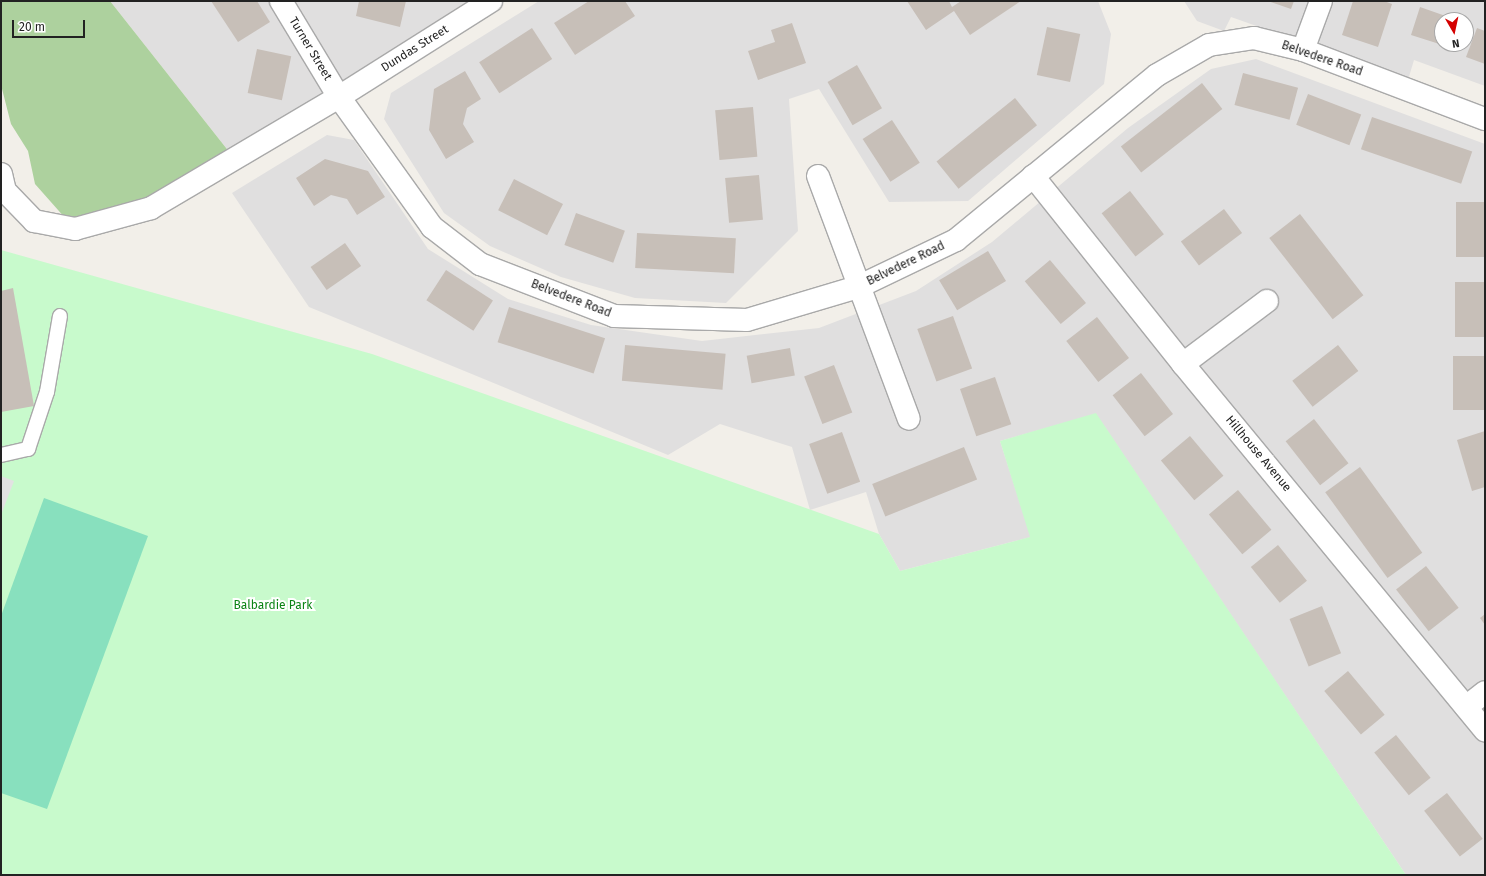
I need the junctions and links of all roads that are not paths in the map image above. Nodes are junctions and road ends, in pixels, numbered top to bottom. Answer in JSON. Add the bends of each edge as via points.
{"nodes":[{"id":1,"x":281,"y":1,"type":"edge"},
{"id":2,"x":491,"y":1,"type":"edge"},
{"id":3,"x":1321,"y":1,"type":"edge"},
{"id":4,"x":1303,"y":50,"type":"junction"},
{"id":5,"x":339,"y":97,"type":"junction"},
{"id":6,"x":1485,"y":119,"type":"edge"},
{"id":7,"x":1,"y":174,"type":"edge"},
{"id":8,"x":818,"y":176,"type":"dead end"},
{"id":9,"x":1033,"y":176,"type":"junction"},
{"id":10,"x":858,"y":287,"type":"junction"},
{"id":11,"x":1267,"y":301,"type":"dead end"},
{"id":12,"x":60,"y":316,"type":"dead end"},
{"id":13,"x":1183,"y":364,"type":"junction"},
{"id":14,"x":908,"y":420,"type":"dead end"},
{"id":15,"x":1,"y":455,"type":"edge"},
{"id":16,"x":1485,"y":692,"type":"edge"},
{"id":17,"x":1466,"y":707,"type":"junction"},
{"id":18,"x":1485,"y":731,"type":"edge"}],
"edges":[{"from":1,"to":5,"type":"street","name":"Turner Street"},
{"from":2,"to":5,"type":"street","name":"Dundas Street"},
{"from":3,"to":4,"type":"street"},
{"from":4,"to":6,"type":"street","name":"Belvedere Road"},
{"from":4,"to":9,"type":"street","name":"Belvedere Road","via":[[1254,38],[1209,45],[1157,75]]},
{"from":5,"to":7,"type":"street","name":"Dundas Street","via":[[150,208],[75,229],[34,221],[5,191]]},
{"from":5,"to":10,"type":"street","name":"Belvedere Road","via":[[432,227],[480,264],[614,316],[747,320]]},
{"from":8,"to":10,"type":"street"},
{"from":9,"to":10,"type":"street","name":"Belvedere Road","via":[[956,240]]},
{"from":9,"to":13,"type":"street","name":"Hillhouse Avenue"},
{"from":10,"to":14,"type":"street"},
{"from":11,"to":13,"type":"street"},
{"from":12,"to":15,"type":"lane","via":[[47,392],[28,448]]},
{"from":13,"to":17,"type":"street","name":"Hillhouse Avenue"},
{"from":16,"to":17,"type":"street"},
{"from":17,"to":18,"type":"street","name":"Hillhouse Avenue"}]}
